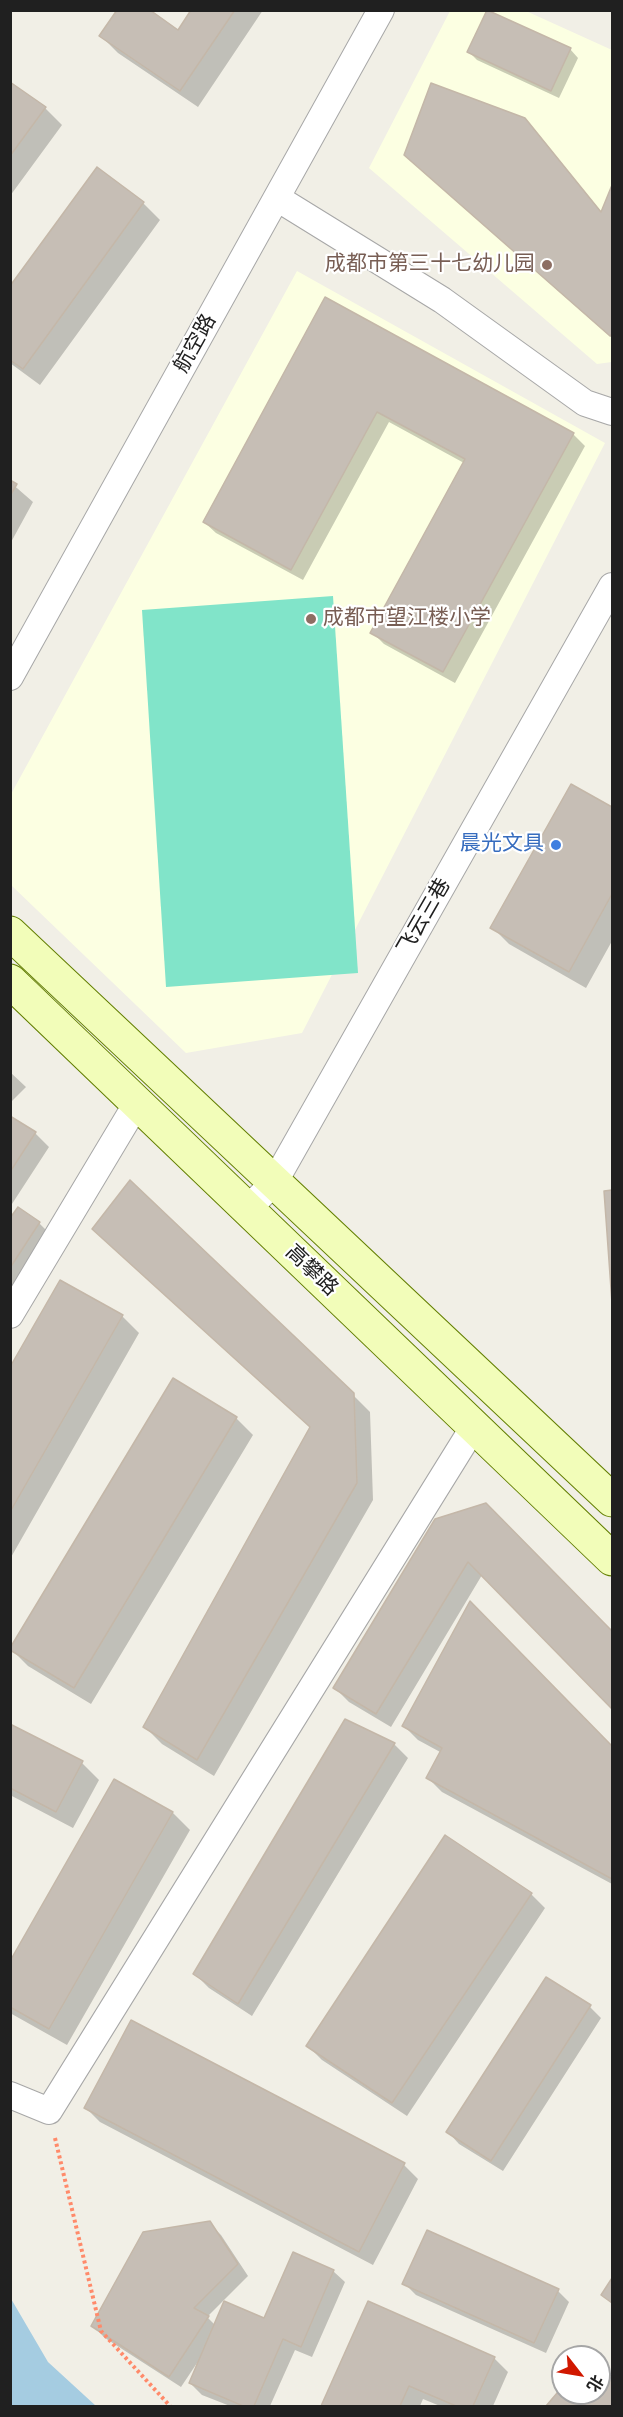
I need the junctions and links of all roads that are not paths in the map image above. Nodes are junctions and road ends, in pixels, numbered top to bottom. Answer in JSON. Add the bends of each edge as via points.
{"nodes":[{"id":1,"x":381,"y":10,"type":"edge"},
{"id":2,"x":277,"y":198,"type":"junction"},
{"id":3,"x":612,"y":412,"type":"edge"},
{"id":4,"x":612,"y":586,"type":"edge"},
{"id":5,"x":10,"y":677,"type":"edge"},
{"id":6,"x":10,"y":933,"type":"edge"},
{"id":7,"x":10,"y":981,"type":"edge"},
{"id":8,"x":137,"y":1102,"type":"junction"},
{"id":9,"x":275,"y":1181,"type":"junction"},
{"id":10,"x":248,"y":1209,"type":"junction"},
{"id":11,"x":10,"y":1315,"type":"edge"},
{"id":12,"x":473,"y":1428,"type":"junction"},
{"id":13,"x":612,"y":1500,"type":"edge"},
{"id":14,"x":612,"y":1559,"type":"edge"},
{"id":15,"x":10,"y":2095,"type":"edge"}],
"edges":[{"from":1,"to":2,"type":"street","name":"航空路"},
{"from":2,"to":3,"type":"street","via":[[442,300],[585,403]]},
{"from":2,"to":5,"type":"street","name":"航空路"},
{"from":4,"to":9,"type":"street","name":"飞云三巷"},
{"from":6,"to":9,"type":"main road","name":"高攀路"},
{"from":7,"to":8,"type":"main road","name":"高攀路"},
{"from":8,"to":10,"type":"main road","name":"高攀路"},
{"from":8,"to":11,"type":"street"},
{"from":9,"to":10,"type":"street","name":"飞云三巷"},
{"from":9,"to":13,"type":"main road","name":"高攀路"},
{"from":10,"to":12,"type":"main road","name":"高攀路"},
{"from":12,"to":14,"type":"main road","name":"高攀路"},
{"from":12,"to":15,"type":"street","via":[[49,2111]]}]}
